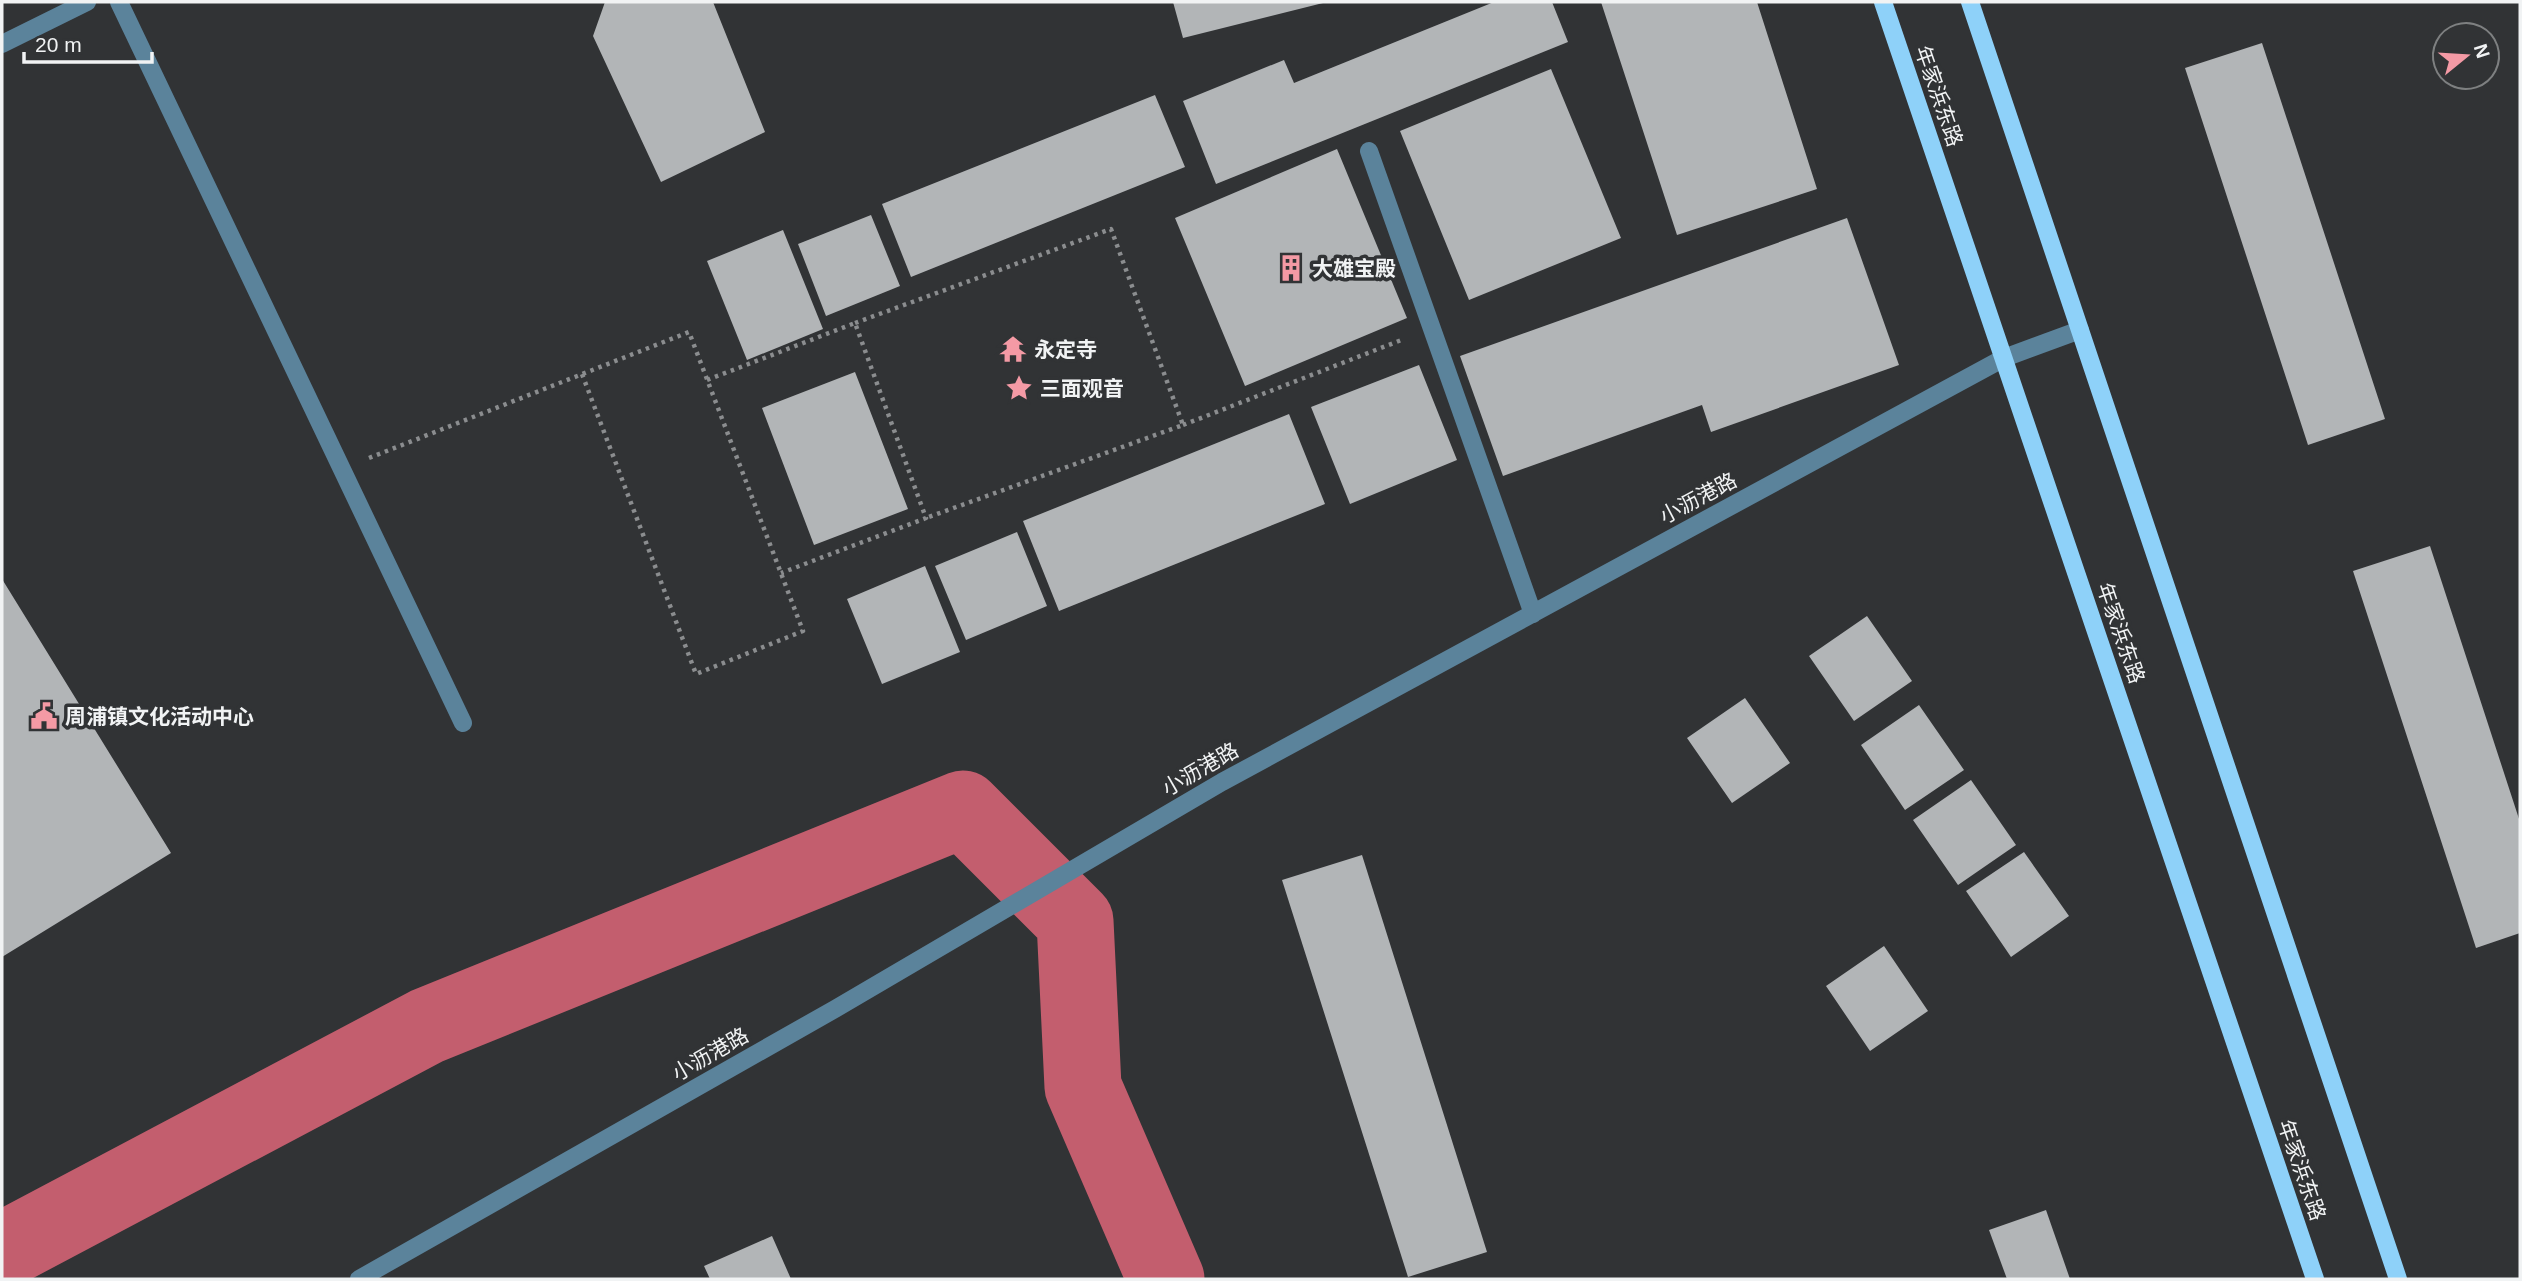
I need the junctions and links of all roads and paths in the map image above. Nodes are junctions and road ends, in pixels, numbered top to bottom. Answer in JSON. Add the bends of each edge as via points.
{"nodes":[{"id":1,"x":87,"y":2,"type":"edge"},
{"id":2,"x":119,"y":2,"type":"edge"},
{"id":3,"x":1883,"y":2,"type":"edge"},
{"id":4,"x":1970,"y":2,"type":"edge"},
{"id":5,"x":2,"y":44,"type":"edge"},
{"id":6,"x":1369,"y":151,"type":"dead end"},
{"id":7,"x":855,"y":323,"type":"junction"},
{"id":8,"x":1432,"y":328,"type":"junction"},
{"id":9,"x":2080,"y":330,"type":"junction"},
{"id":10,"x":2004,"y":358,"type":"junction"},
{"id":11,"x":582,"y":374,"type":"junction"},
{"id":12,"x":707,"y":380,"type":"junction"},
{"id":13,"x":1183,"y":425,"type":"junction"},
{"id":14,"x":342,"y":469,"type":"junction"},
{"id":15,"x":926,"y":518,"type":"junction"},
{"id":16,"x":781,"y":573,"type":"junction"},
{"id":17,"x":1533,"y":614,"type":"junction"},
{"id":18,"x":463,"y":723,"type":"dead end"},
{"id":19,"x":359,"y":1279,"type":"edge"},
{"id":20,"x":2315,"y":1279,"type":"edge"},
{"id":21,"x":2398,"y":1279,"type":"edge"}],
"edges":[{"from":1,"to":5,"type":"street"},
{"from":2,"to":14,"type":"street"},
{"from":3,"to":10,"type":"main road","name":"年家浜东路"},
{"from":4,"to":9,"type":"main road"},
{"from":6,"to":8,"type":"street"},
{"from":7,"to":12,"type":"path"},
{"from":7,"to":13,"type":"path","via":[[1111,229]]},
{"from":7,"to":15,"type":"path"},
{"from":8,"to":13,"type":"path"},
{"from":8,"to":17,"type":"street"},
{"from":9,"to":10,"type":"street","name":"小沥港路"},
{"from":9,"to":21,"type":"main road"},
{"from":10,"to":17,"type":"street","name":"小沥港路"},
{"from":10,"to":20,"type":"main road","name":"年家浜东路"},
{"from":11,"to":12,"type":"path","via":[[689,332]]},
{"from":11,"to":14,"type":"path"},
{"from":11,"to":16,"type":"path","via":[[696,674],[803,631]]},
{"from":12,"to":16,"type":"path"},
{"from":13,"to":15,"type":"path"},
{"from":14,"to":18,"type":"street"},
{"from":15,"to":16,"type":"path"},
{"from":17,"to":19,"type":"street","name":"小沥港路","via":[[1222,782],[835,1009]]}]}
